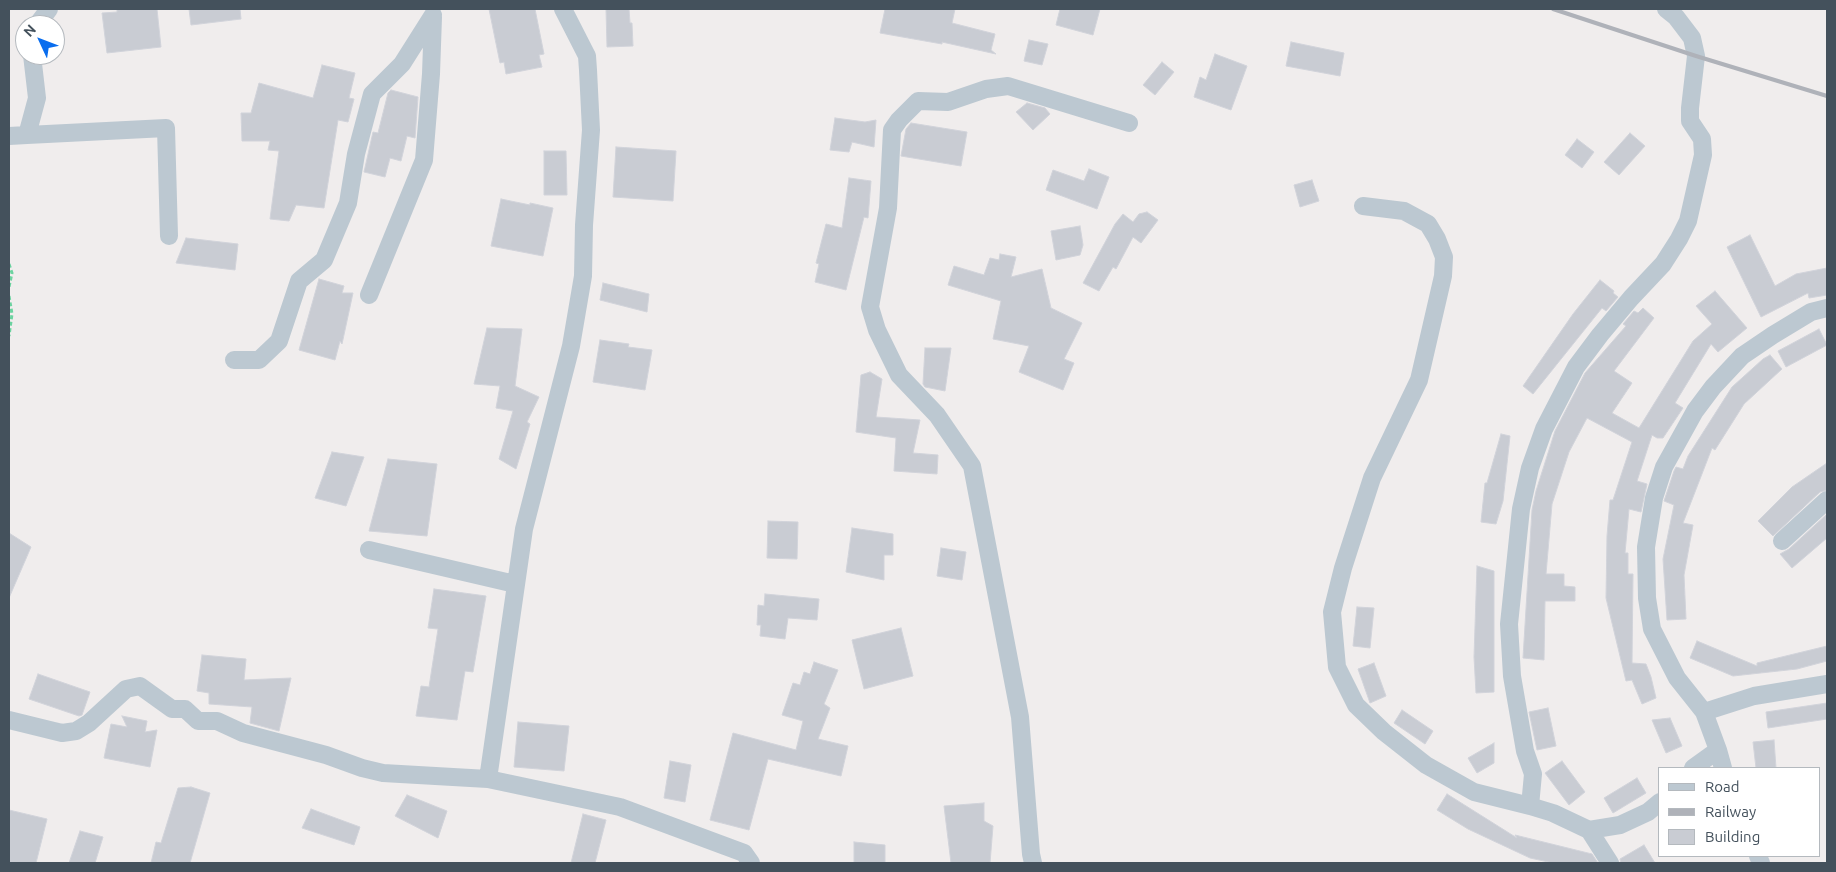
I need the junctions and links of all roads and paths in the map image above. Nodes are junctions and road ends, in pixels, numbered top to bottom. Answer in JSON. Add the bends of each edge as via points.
{"nodes":[{"id":1,"x":563,"y":9,"type":"edge"},
{"id":2,"x":1666,"y":9,"type":"edge"},
{"id":3,"x":434,"y":12,"type":"edge"},
{"id":4,"x":33,"y":65,"type":"edge"},
{"id":5,"x":1129,"y":123,"type":"dead end"},
{"id":6,"x":27,"y":135,"type":"junction"},
{"id":7,"x":9,"y":136,"type":"edge"},
{"id":8,"x":1363,"y":206,"type":"dead end"},
{"id":9,"x":168,"y":236,"type":"dead end"},
{"id":10,"x":9,"y":264,"type":"edge"},
{"id":11,"x":9,"y":287,"type":"edge"},
{"id":12,"x":368,"y":295,"type":"dead end"},
{"id":13,"x":9,"y":296,"type":"edge"},
{"id":14,"x":1827,"y":308,"type":"edge"},
{"id":15,"x":9,"y":336,"type":"edge"},
{"id":16,"x":234,"y":360,"type":"dead end"},
{"id":17,"x":1827,"y":500,"type":"edge"},
{"id":18,"x":1782,"y":541,"type":"dead end"},
{"id":19,"x":369,"y":550,"type":"dead end"},
{"id":20,"x":515,"y":584,"type":"junction"},
{"id":21,"x":1827,"y":684,"type":"edge"},
{"id":22,"x":1704,"y":712,"type":"junction"},
{"id":23,"x":9,"y":720,"type":"edge"},
{"id":24,"x":1718,"y":750,"type":"junction"},
{"id":25,"x":1694,"y":767,"type":"edge"},
{"id":26,"x":1723,"y":767,"type":"edge"},
{"id":27,"x":488,"y":779,"type":"junction"},
{"id":28,"x":1658,"y":804,"type":"edge"},
{"id":29,"x":1530,"y":806,"type":"junction"},
{"id":30,"x":1589,"y":830,"type":"junction"},
{"id":31,"x":751,"y":863,"type":"edge"},
{"id":32,"x":1033,"y":863,"type":"edge"},
{"id":33,"x":1610,"y":863,"type":"edge"}],
"edges":[{"from":1,"to":20,"type":"street","via":[[587,56],[591,130],[583,276],[571,346],[524,529]]},
{"from":2,"to":29,"type":"street","via":[[1692,38],[1696,56],[1690,121],[1702,139],[1703,155],[1688,221],[1679,239],[1663,264],[1624,305],[1576,366],[1544,429],[1530,468],[1521,509],[1509,624],[1512,676],[1525,751],[1533,774]]},
{"from":3,"to":12,"type":"street","via":[[424,160]]},
{"from":3,"to":16,"type":"street","via":[[402,64],[372,94],[356,154],[348,203],[324,260],[299,281],[279,341],[259,360]]},
{"from":4,"to":6,"type":"street","via":[[37,98]]},
{"from":5,"to":32,"type":"street","via":[[1008,86],[986,89],[948,102],[918,101],[892,130],[888,208],[870,307],[877,330],[900,375],[937,415],[972,466],[1020,717]]},
{"from":6,"to":7,"type":"street"},
{"from":6,"to":9,"type":"street","via":[[166,128]]},
{"from":8,"to":29,"type":"street","via":[[1404,211],[1428,224],[1444,257],[1443,276],[1419,380],[1372,478],[1343,568],[1332,612],[1337,667],[1356,705],[1426,766],[1474,792]]},
{"from":10,"to":11,"type":"path","via":[[12,273]]},
{"from":13,"to":15,"type":"path","via":[[12,314]]},
{"from":14,"to":22,"type":"street","via":[[1811,312],[1742,356],[1713,387],[1691,418],[1664,467],[1654,498],[1646,547],[1647,598],[1652,629],[1678,678]]},
{"from":17,"to":18,"type":"street"},
{"from":19,"to":20,"type":"street"},
{"from":20,"to":27,"type":"street"},
{"from":21,"to":22,"type":"street","via":[[1754,696]]},
{"from":22,"to":24,"type":"street"},
{"from":23,"to":27,"type":"street","via":[[62,733],[76,731],[89,724],[126,689],[140,686],[172,709],[186,709],[198,721],[217,721],[243,733],[362,768]]},
{"from":24,"to":25,"type":"street"},
{"from":24,"to":26,"type":"street"},
{"from":27,"to":31,"type":"street","via":[[620,807],[744,854]]},
{"from":28,"to":30,"type":"street","via":[[1620,825]]},
{"from":29,"to":30,"type":"street"},
{"from":30,"to":33,"type":"street"}]}
